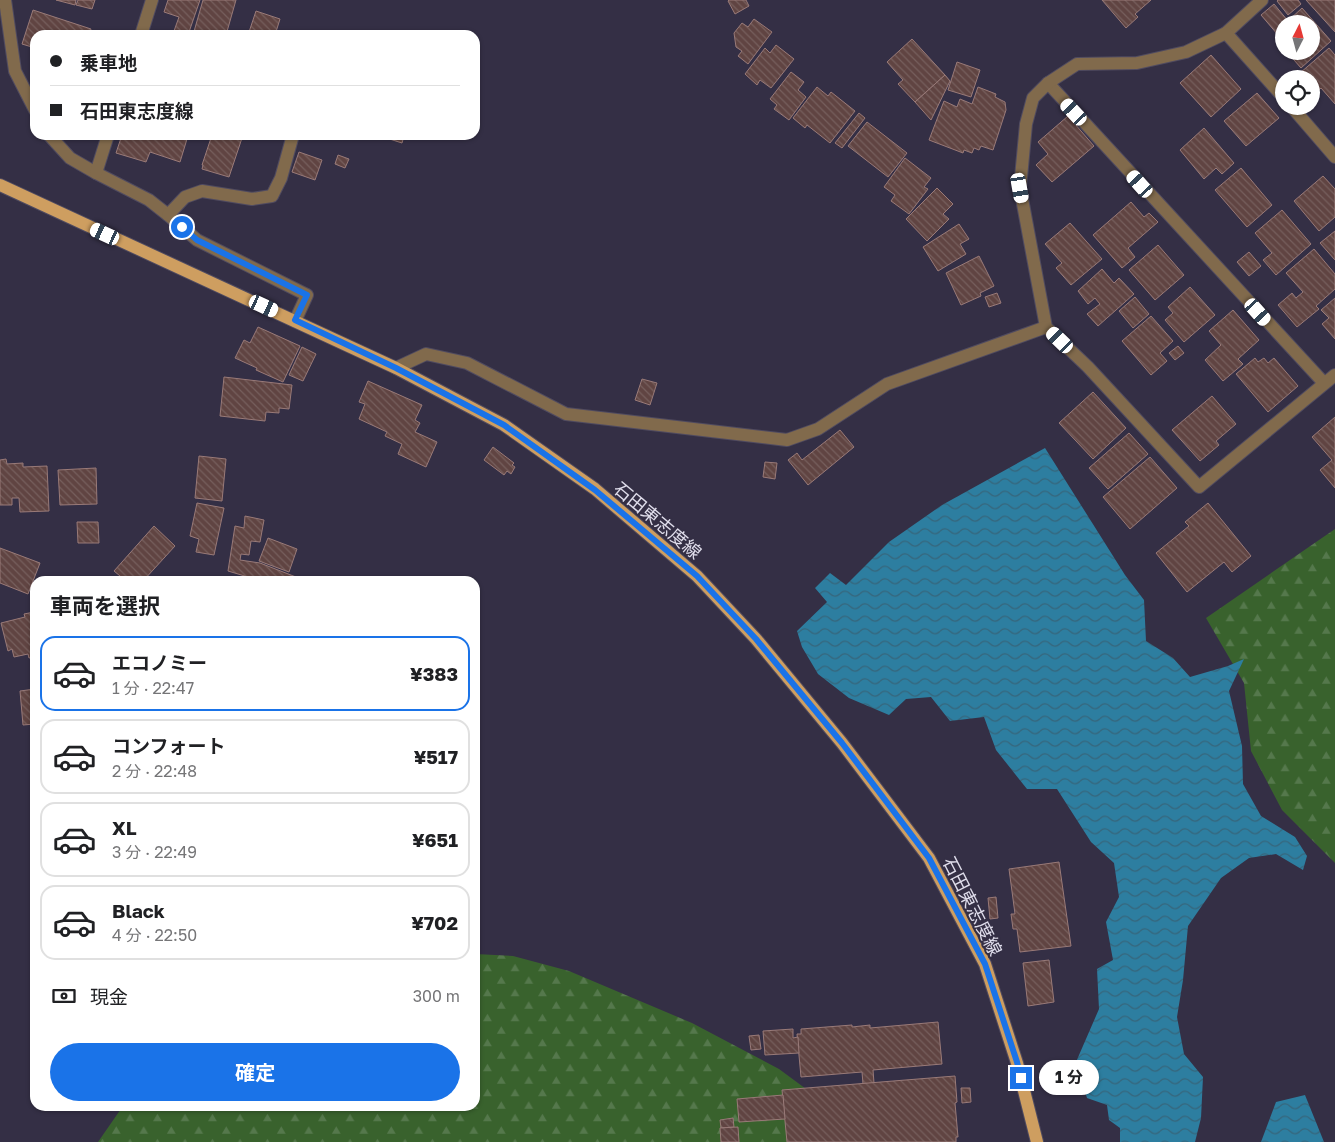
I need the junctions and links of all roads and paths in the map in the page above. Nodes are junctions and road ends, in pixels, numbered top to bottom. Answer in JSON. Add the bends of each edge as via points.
{"nodes":[{"id":1,"x":5,"y":0,"type":"edge"},
{"id":2,"x":152,"y":0,"type":"edge"},
{"id":3,"x":1262,"y":0,"type":"edge"},
{"id":4,"x":143,"y":30,"type":"edge"},
{"id":5,"x":1226,"y":33,"type":"junction"},
{"id":6,"x":1048,"y":83,"type":"junction"},
{"id":7,"x":1275,"y":88,"type":"edge"},
{"id":8,"x":30,"y":100,"type":"edge"},
{"id":9,"x":1299,"y":115,"type":"edge"},
{"id":10,"x":54,"y":140,"type":"edge"},
{"id":11,"x":106,"y":140,"type":"edge"},
{"id":12,"x":292,"y":140,"type":"edge"},
{"id":13,"x":1335,"y":157,"type":"edge"},
{"id":14,"x":96,"y":173,"type":"junction"},
{"id":15,"x":0,"y":184,"type":"edge"},
{"id":16,"x":168,"y":214,"type":"junction"},
{"id":17,"x":295,"y":320,"type":"junction"},
{"id":18,"x":1046,"y":327,"type":"junction"},
{"id":19,"x":396,"y":368,"type":"junction"},
{"id":20,"x":1335,"y":375,"type":"edge"},
{"id":21,"x":1324,"y":384,"type":"junction"},
{"id":22,"x":1037,"y":1142,"type":"edge"}],
"edges":[{"from":1,"to":8,"type":"street","via":[[15,71]]},
{"from":2,"to":4,"type":"street"},
{"from":3,"to":5,"type":"street"},
{"from":5,"to":6,"type":"street","via":[[1186,52],[1138,63],[1076,64]]},
{"from":5,"to":7,"type":"street"},
{"from":6,"to":18,"type":"street","via":[[1033,98],[1026,124],[1020,188]]},
{"from":6,"to":21,"type":"street"},
{"from":9,"to":13,"type":"street"},
{"from":10,"to":14,"type":"street","via":[[70,158]]},
{"from":11,"to":14,"type":"street"},
{"from":12,"to":16,"type":"street","via":[[281,178],[272,196],[252,199],[202,191],[185,197]]},
{"from":14,"to":16,"type":"street","via":[[149,200]]},
{"from":15,"to":17,"type":"main road","name":"石田東志度線"},
{"from":16,"to":17,"type":"street","via":[[197,240],[307,295]]},
{"from":17,"to":19,"type":"main road","name":"石田東志度線"},
{"from":18,"to":19,"type":"street","via":[[886,384],[818,429],[787,440],[566,414],[467,363],[426,354]]},
{"from":18,"to":21,"type":"street","via":[[1199,487]]},
{"from":19,"to":22,"type":"main road","name":"石田東志度線","via":[[504,425],[595,490],[697,576],[756,639],[842,743],[929,858],[985,964],[1017,1062]]},
{"from":20,"to":21,"type":"street"}]}
